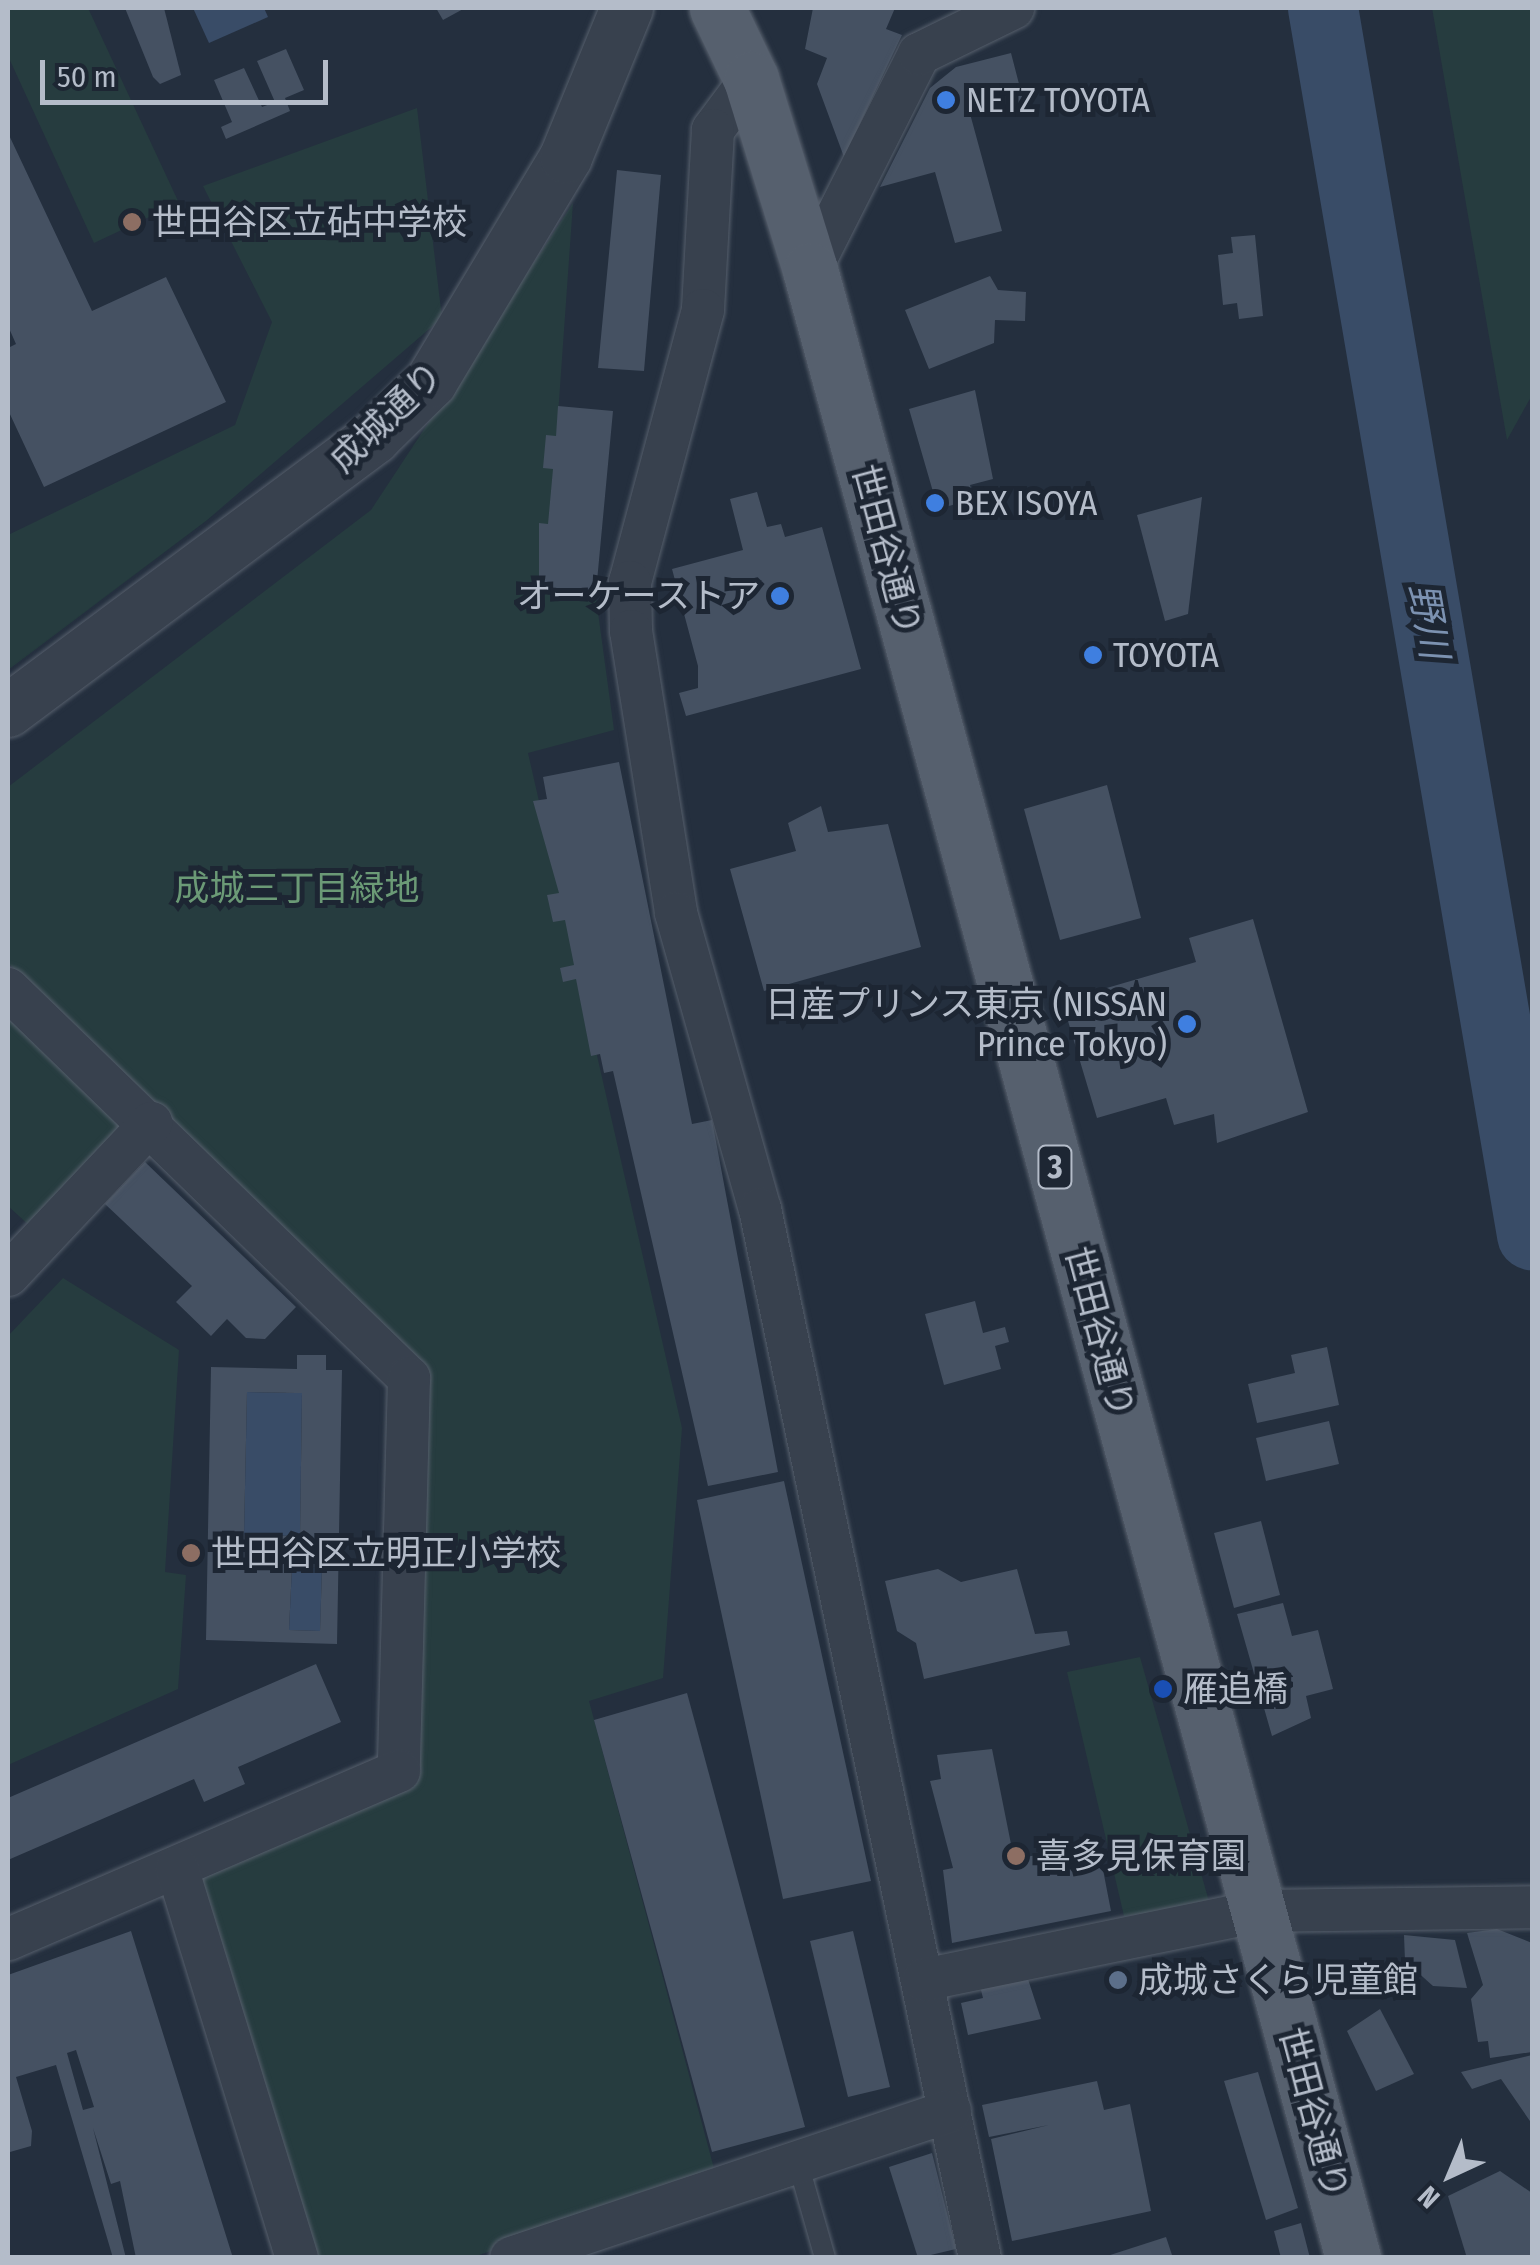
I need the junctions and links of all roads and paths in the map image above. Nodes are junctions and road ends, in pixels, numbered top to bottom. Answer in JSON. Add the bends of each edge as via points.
{"nodes":[{"id":1,"x":627,"y":8,"type":"edge"},
{"id":2,"x":717,"y":8,"type":"edge"},
{"id":3,"x":1013,"y":8,"type":"edge"},
{"id":4,"x":750,"y":79,"type":"junction"},
{"id":5,"x":810,"y":270,"type":"junction"},
{"id":6,"x":8,"y":711,"type":"edge"},
{"id":7,"x":8,"y":989,"type":"edge"},
{"id":8,"x":151,"y":1123,"type":"junction"},
{"id":9,"x":8,"y":1275,"type":"edge"},
{"id":10,"x":177,"y":1868,"type":"junction"},
{"id":11,"x":1532,"y":1907,"type":"edge"},
{"id":12,"x":1260,"y":1912,"type":"junction"},
{"id":13,"x":8,"y":1939,"type":"edge"},
{"id":14,"x":923,"y":1980,"type":"junction"},
{"id":15,"x":950,"y":2111,"type":"junction"},
{"id":16,"x":798,"y":2163,"type":"junction"},
{"id":17,"x":554,"y":2250,"type":"edge"},
{"id":18,"x":298,"y":2258,"type":"edge"},
{"id":19,"x":511,"y":2258,"type":"edge"},
{"id":20,"x":825,"y":2258,"type":"edge"},
{"id":21,"x":980,"y":2258,"type":"edge"},
{"id":22,"x":1354,"y":2258,"type":"edge"}],
"edges":[{"from":1,"to":6,"type":"street","name":"成城通り","via":[[566,157],[431,382],[374,438]]},
{"from":2,"to":4,"type":"main road","name":"世田谷通り","number":"3"},
{"from":3,"to":5,"type":"street","via":[[919,54]]},
{"from":4,"to":5,"type":"main road","name":"世田谷通り","number":"3"},
{"from":4,"to":14,"type":"street","via":[[713,130],[703,310],[630,582],[631,631],[676,913],[760,1209]]},
{"from":5,"to":12,"type":"main road","name":"世田谷通り","number":"3"},
{"from":7,"to":8,"type":"street"},
{"from":8,"to":9,"type":"street"},
{"from":8,"to":10,"type":"street","via":[[409,1378],[399,1771]]},
{"from":10,"to":13,"type":"street"},
{"from":10,"to":18,"type":"street"},
{"from":11,"to":12,"type":"street"},
{"from":12,"to":14,"type":"street"},
{"from":12,"to":22,"type":"main road","name":"世田谷通り","number":"3"},
{"from":14,"to":15,"type":"street"},
{"from":15,"to":16,"type":"street"},
{"from":15,"to":21,"type":"street"},
{"from":16,"to":17,"type":"street"},
{"from":16,"to":20,"type":"lane"},
{"from":17,"to":19,"type":"street"}]}
